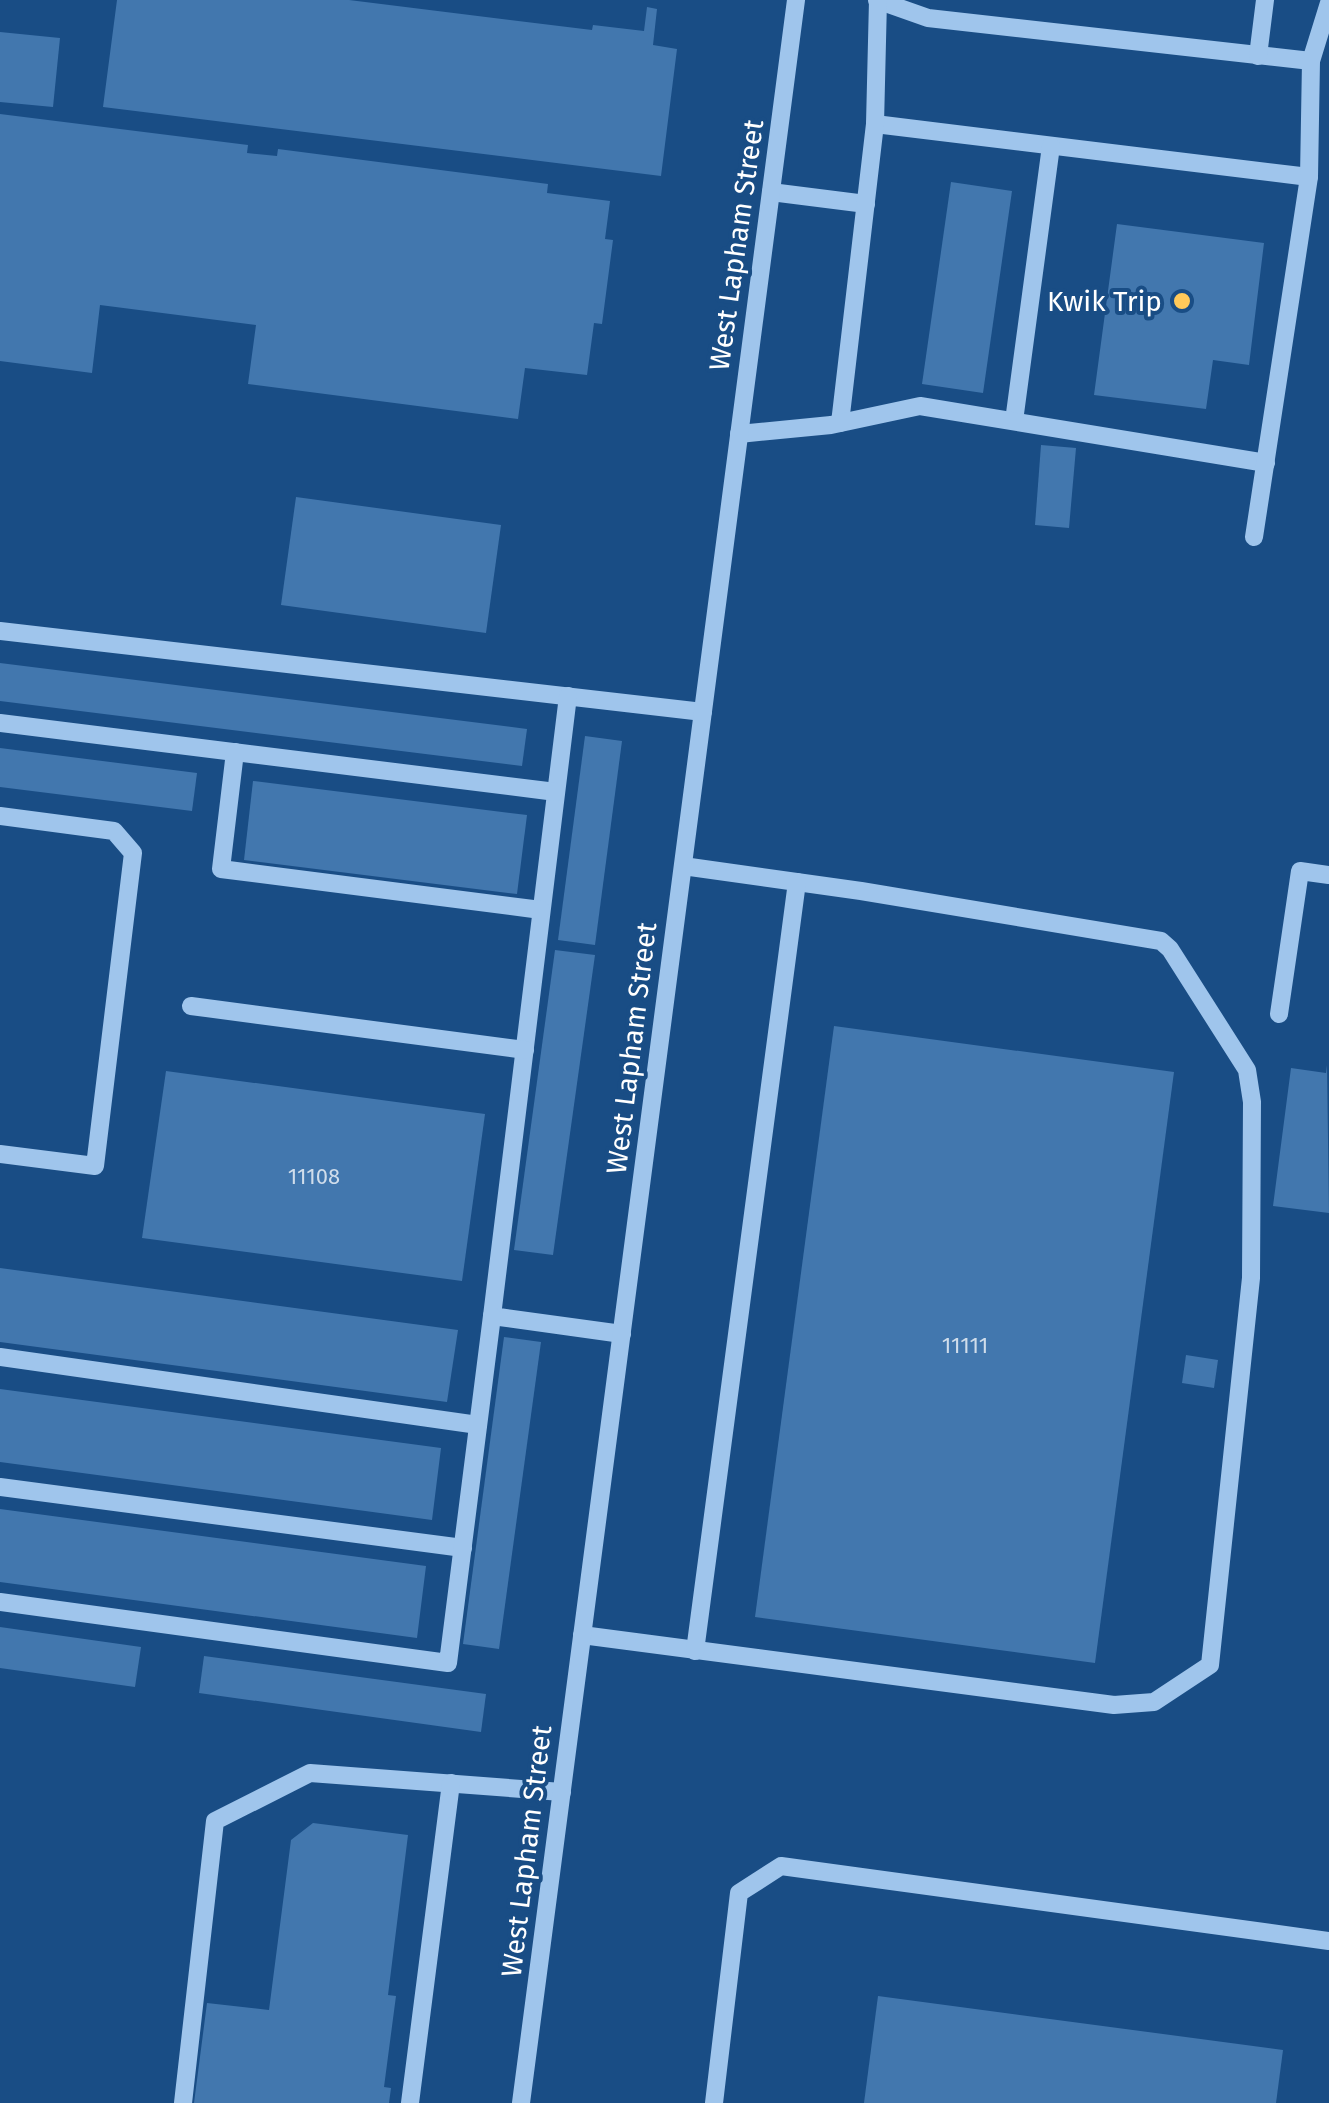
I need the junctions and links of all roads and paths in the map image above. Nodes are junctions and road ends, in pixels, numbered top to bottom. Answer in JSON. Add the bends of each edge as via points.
{"nodes":[{"id":1,"x":796,"y":0,"type":"edge"},
{"id":2,"x":878,"y":0,"type":"edge"},
{"id":3,"x":1265,"y":0,"type":"edge"},
{"id":4,"x":1329,"y":2,"type":"edge"},
{"id":5,"x":1258,"y":56,"type":"junction"},
{"id":6,"x":1311,"y":62,"type":"junction"},
{"id":7,"x":875,"y":124,"type":"junction"},
{"id":8,"x":1051,"y":146,"type":"junction"},
{"id":9,"x":1308,"y":177,"type":"junction"},
{"id":10,"x":771,"y":192,"type":"junction"},
{"id":11,"x":866,"y":204,"type":"junction"},
{"id":12,"x":1014,"y":422,"type":"junction"},
{"id":13,"x":840,"y":423,"type":"junction"},
{"id":14,"x":739,"y":434,"type":"junction"},
{"id":15,"x":1266,"y":463,"type":"junction"},
{"id":16,"x":1254,"y":537,"type":"dead end"},
{"id":17,"x":0,"y":631,"type":"edge"},
{"id":18,"x":568,"y":696,"type":"junction"},
{"id":19,"x":703,"y":712,"type":"junction"},
{"id":20,"x":0,"y":723,"type":"edge"},
{"id":21,"x":235,"y":752,"type":"junction"},
{"id":22,"x":556,"y":792,"type":"junction"},
{"id":23,"x":0,"y":816,"type":"edge"},
{"id":24,"x":683,"y":866,"type":"junction"},
{"id":25,"x":1329,"y":876,"type":"edge"},
{"id":26,"x":797,"y":882,"type":"junction"},
{"id":27,"x":542,"y":910,"type":"junction"},
{"id":28,"x":191,"y":1006,"type":"dead end"},
{"id":29,"x":1279,"y":1014,"type":"dead end"},
{"id":30,"x":525,"y":1050,"type":"junction"},
{"id":31,"x":0,"y":1154,"type":"edge"},
{"id":32,"x":492,"y":1316,"type":"junction"},
{"id":33,"x":622,"y":1334,"type":"junction"},
{"id":34,"x":0,"y":1357,"type":"edge"},
{"id":35,"x":478,"y":1425,"type":"junction"},
{"id":36,"x":0,"y":1487,"type":"edge"},
{"id":37,"x":463,"y":1548,"type":"junction"},
{"id":38,"x":0,"y":1602,"type":"edge"},
{"id":39,"x":582,"y":1634,"type":"junction"},
{"id":40,"x":695,"y":1651,"type":"junction"},
{"id":41,"x":451,"y":1784,"type":"junction"},
{"id":42,"x":562,"y":1792,"type":"junction"},
{"id":43,"x":1329,"y":1940,"type":"edge"},
{"id":44,"x":183,"y":2103,"type":"edge"},
{"id":45,"x":410,"y":2103,"type":"edge"},
{"id":46,"x":521,"y":2103,"type":"edge"},
{"id":47,"x":714,"y":2103,"type":"edge"}],
"edges":[{"from":1,"to":10,"type":"street","name":"West Lapham Street"},
{"from":2,"to":5,"type":"street","via":[[928,18]]},
{"from":2,"to":7,"type":"street"},
{"from":3,"to":5,"type":"street"},
{"from":4,"to":6,"type":"street"},
{"from":5,"to":6,"type":"street"},
{"from":6,"to":9,"type":"street"},
{"from":7,"to":8,"type":"street"},
{"from":7,"to":11,"type":"street"},
{"from":8,"to":9,"type":"street"},
{"from":8,"to":12,"type":"street"},
{"from":9,"to":15,"type":"street"},
{"from":10,"to":11,"type":"street"},
{"from":10,"to":14,"type":"street","name":"West Lapham Street"},
{"from":11,"to":13,"type":"street"},
{"from":12,"to":13,"type":"street","via":[[920,406]]},
{"from":12,"to":15,"type":"street"},
{"from":13,"to":14,"type":"street"},
{"from":14,"to":19,"type":"street","name":"West Lapham Street"},
{"from":15,"to":16,"type":"street"},
{"from":17,"to":18,"type":"street"},
{"from":18,"to":19,"type":"street"},
{"from":18,"to":22,"type":"street"},
{"from":19,"to":24,"type":"street","name":"West Lapham Street"},
{"from":20,"to":21,"type":"street"},
{"from":21,"to":22,"type":"street"},
{"from":21,"to":27,"type":"street","via":[[221,869]]},
{"from":22,"to":27,"type":"street"},
{"from":23,"to":31,"type":"street","via":[[114,831],[133,852],[94,1166]]},
{"from":24,"to":26,"type":"street"},
{"from":24,"to":33,"type":"street","name":"West Lapham Street"},
{"from":25,"to":29,"type":"street","via":[[1300,871]]},
{"from":26,"to":40,"type":"street"},
{"from":26,"to":40,"type":"street","via":[[1160,941],[1247,1070],[1251,1278],[1210,1665],[1154,1702],[1114,1705]]},
{"from":27,"to":30,"type":"street"},
{"from":28,"to":30,"type":"street"},
{"from":30,"to":32,"type":"street"},
{"from":32,"to":33,"type":"street"},
{"from":32,"to":35,"type":"street"},
{"from":33,"to":39,"type":"street","name":"West Lapham Street"},
{"from":34,"to":35,"type":"street"},
{"from":35,"to":37,"type":"street"},
{"from":36,"to":37,"type":"street"},
{"from":37,"to":38,"type":"street","via":[[448,1663]]},
{"from":39,"to":40,"type":"street"},
{"from":39,"to":42,"type":"street","name":"West Lapham Street"},
{"from":41,"to":42,"type":"street"},
{"from":41,"to":44,"type":"street","via":[[310,1773],[215,1821]]},
{"from":41,"to":45,"type":"street"},
{"from":42,"to":46,"type":"street","name":"West Lapham Street"},
{"from":43,"to":47,"type":"street","via":[[781,1866],[739,1893]]}]}
